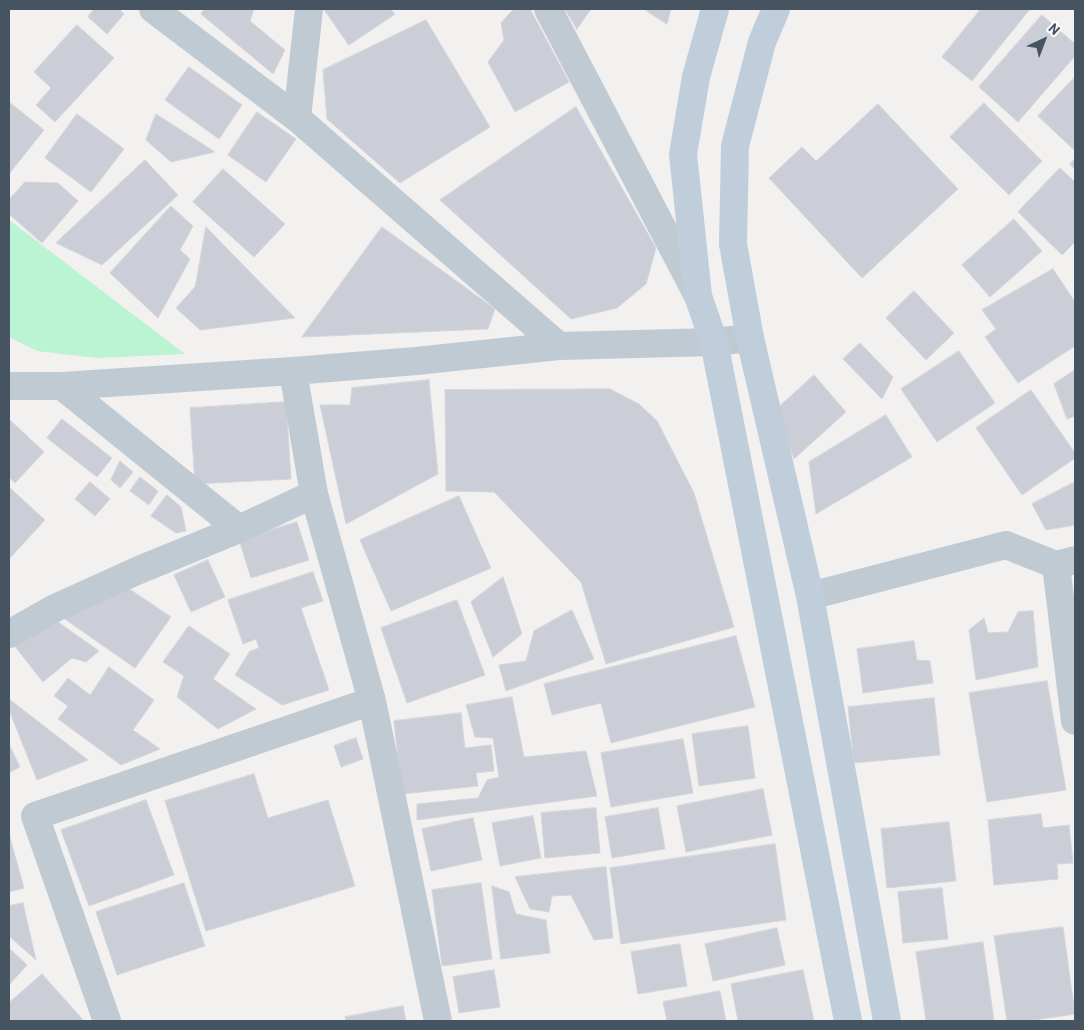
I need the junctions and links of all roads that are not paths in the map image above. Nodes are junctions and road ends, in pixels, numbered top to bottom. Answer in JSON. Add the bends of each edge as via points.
{"nodes":[{"id":1,"x":153,"y":9,"type":"edge"},
{"id":2,"x":309,"y":9,"type":"edge"},
{"id":3,"x":548,"y":9,"type":"edge"},
{"id":4,"x":715,"y":9,"type":"edge"},
{"id":5,"x":776,"y":9,"type":"edge"},
{"id":6,"x":297,"y":118,"type":"junction"},
{"id":7,"x":698,"y":296,"type":"junction"},
{"id":8,"x":750,"y":338,"type":"junction"},
{"id":9,"x":714,"y":342,"type":"junction"},
{"id":10,"x":559,"y":346,"type":"junction"},
{"id":11,"x":293,"y":371,"type":"junction"},
{"id":12,"x":9,"y":386,"type":"edge"},
{"id":13,"x":62,"y":386,"type":"junction"},
{"id":14,"x":314,"y":494,"type":"junction"},
{"id":15,"x":239,"y":529,"type":"junction"},
{"id":16,"x":1066,"y":562,"type":"edge"},
{"id":17,"x":810,"y":596,"type":"junction"},
{"id":18,"x":9,"y":634,"type":"edge"},
{"id":19,"x":372,"y":701,"type":"junction"},
{"id":20,"x":1075,"y":721,"type":"edge"},
{"id":21,"x":107,"y":1021,"type":"edge"},
{"id":22,"x":438,"y":1021,"type":"edge"},
{"id":23,"x":848,"y":1021,"type":"edge"},
{"id":24,"x":887,"y":1021,"type":"edge"}],
"edges":[{"from":1,"to":6,"type":"street"},
{"from":2,"to":6,"type":"street"},
{"from":3,"to":7,"type":"street"},
{"from":4,"to":7,"type":"main road","via":[[696,77],[683,154]]},
{"from":5,"to":8,"type":"main road","via":[[762,42],[735,146],[733,244]]},
{"from":6,"to":10,"type":"street"},
{"from":7,"to":9,"type":"main road"},
{"from":8,"to":9,"type":"street"},
{"from":8,"to":17,"type":"main road"},
{"from":9,"to":10,"type":"street"},
{"from":9,"to":23,"type":"main road"},
{"from":10,"to":11,"type":"street"},
{"from":11,"to":13,"type":"street"},
{"from":11,"to":14,"type":"street"},
{"from":12,"to":13,"type":"street"},
{"from":13,"to":15,"type":"street"},
{"from":14,"to":15,"type":"street"},
{"from":14,"to":19,"type":"street"},
{"from":15,"to":18,"type":"street","via":[[55,608]]},
{"from":16,"to":17,"type":"street","via":[[1006,545]]},
{"from":16,"to":20,"type":"street"},
{"from":17,"to":24,"type":"main road"},
{"from":19,"to":21,"type":"street","via":[[36,816]]},
{"from":19,"to":22,"type":"street"}]}
